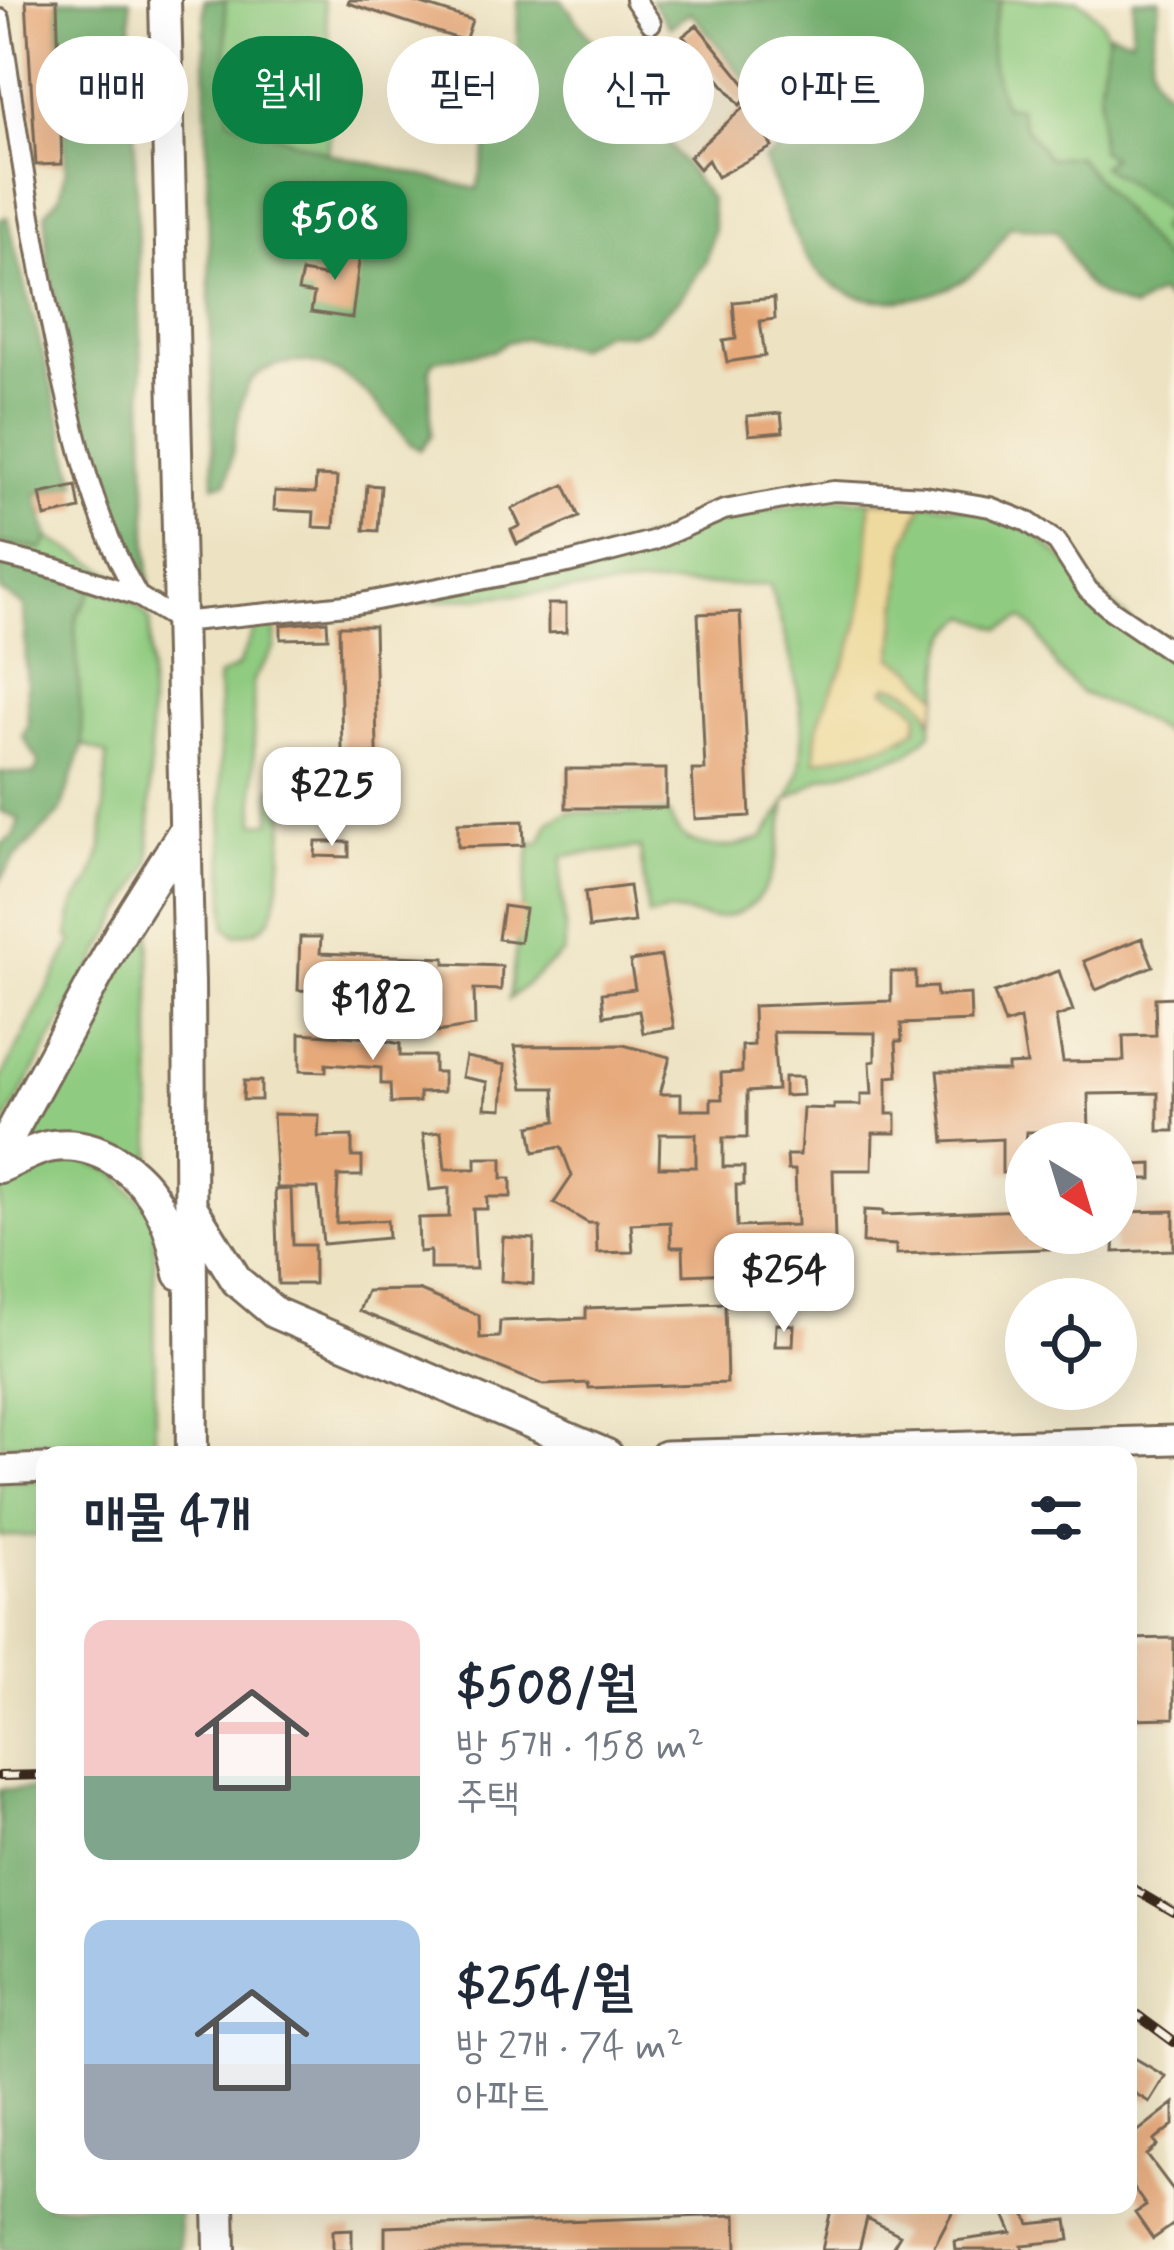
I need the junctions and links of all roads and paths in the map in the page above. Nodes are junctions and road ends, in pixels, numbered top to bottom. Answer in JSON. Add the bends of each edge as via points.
{"nodes":[{"id":1,"x":165,"y":0,"type":"edge"},
{"id":2,"x":635,"y":0,"type":"edge"},
{"id":3,"x":0,"y":19,"type":"edge"},
{"id":4,"x":651,"y":23,"type":"dead end"},
{"id":5,"x":0,"y":555,"type":"edge"},
{"id":6,"x":137,"y":596,"type":"junction"},
{"id":7,"x":180,"y":622,"type":"junction"},
{"id":8,"x":1174,"y":653,"type":"edge"},
{"id":9,"x":184,"y":831,"type":"junction"},
{"id":10,"x":0,"y":1154,"type":"edge"},
{"id":11,"x":0,"y":1167,"type":"edge"},
{"id":12,"x":192,"y":1208,"type":"junction"},
{"id":13,"x":191,"y":1317,"type":"junction"},
{"id":14,"x":1174,"y":1440,"type":"edge"},
{"id":15,"x":191,"y":1446,"type":"edge"},
{"id":16,"x":586,"y":1446,"type":"edge"},
{"id":17,"x":970,"y":1446,"type":"edge"},
{"id":18,"x":36,"y":1468,"type":"edge"},
{"id":19,"x":0,"y":1470,"type":"edge"},
{"id":20,"x":219,"y":2214,"type":"edge"},
{"id":21,"x":220,"y":2250,"type":"edge"}],
"edges":[{"from":1,"to":7,"type":"highway"},
{"from":2,"to":4,"type":"street"},
{"from":3,"to":6,"type":"street","via":[[38,267],[82,463]]},
{"from":5,"to":6,"type":"street"},
{"from":6,"to":7,"type":"street"},
{"from":7,"to":8,"type":"street","via":[[356,604],[613,553],[744,506],[883,492],[957,500],[1028,522],[1057,542],[1088,590]]},
{"from":7,"to":9,"type":"highway"},
{"from":9,"to":10,"type":"highway"},
{"from":9,"to":12,"type":"highway"},
{"from":11,"to":13,"type":"highway","via":[[52,1146],[122,1164],[166,1221]]},
{"from":12,"to":13,"type":"highway"},
{"from":12,"to":16,"type":"highway","via":[[237,1281],[275,1313]]},
{"from":13,"to":15,"type":"highway"},
{"from":14,"to":17,"type":"main road"},
{"from":18,"to":19,"type":"main road"},
{"from":20,"to":21,"type":"highway"}]}
